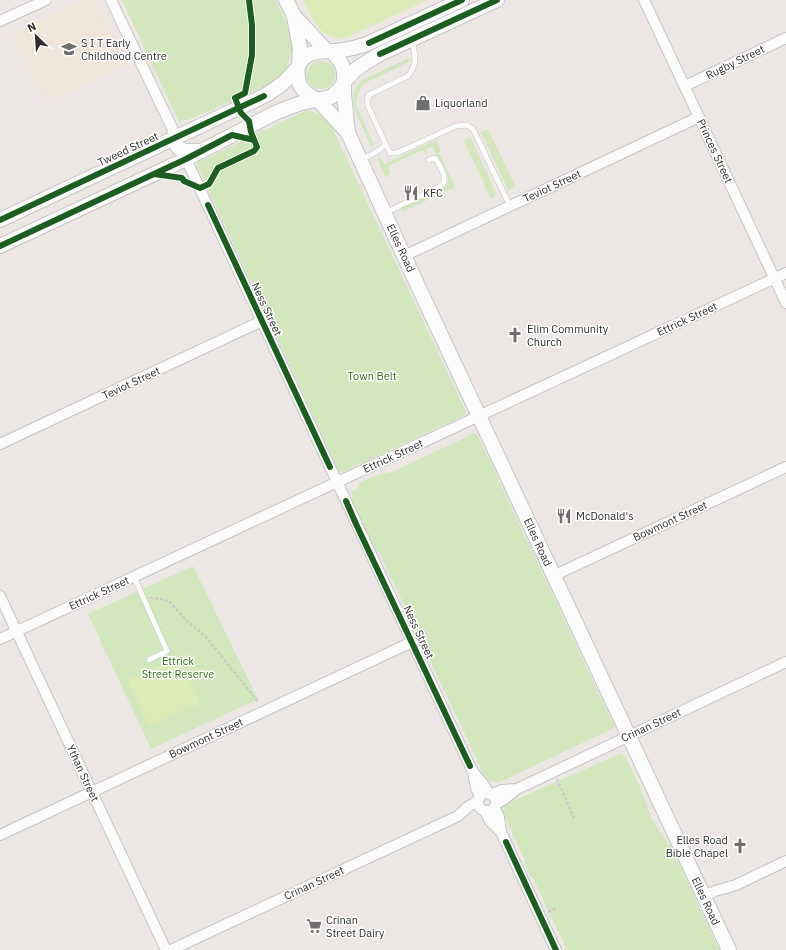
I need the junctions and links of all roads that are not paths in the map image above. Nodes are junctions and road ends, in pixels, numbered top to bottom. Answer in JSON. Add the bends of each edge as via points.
{"nodes":[{"id":1,"x":46,"y":0,"type":"edge"},
{"id":2,"x":111,"y":0,"type":"edge"},
{"id":3,"x":286,"y":0,"type":"edge"},
{"id":4,"x":462,"y":0,"type":"edge"},
{"id":5,"x":497,"y":0,"type":"edge"},
{"id":6,"x":644,"y":0,"type":"edge"},
{"id":7,"x":294,"y":16,"type":"junction"},
{"id":8,"x":0,"y":21,"type":"edge"},
{"id":9,"x":786,"y":38,"type":"edge"},
{"id":10,"x":412,"y":40,"type":"junction"},
{"id":11,"x":329,"y":51,"type":"junction"},
{"id":12,"x":299,"y":66,"type":"junction"},
{"id":13,"x":344,"y":83,"type":"junction"},
{"id":14,"x":685,"y":86,"type":"junction"},
{"id":15,"x":317,"y":100,"type":"junction"},
{"id":16,"x":699,"y":117,"type":"junction"},
{"id":17,"x":348,"y":133,"type":"junction"},
{"id":18,"x":174,"y":138,"type":"junction"},
{"id":19,"x":386,"y":145,"type":"junction"},
{"id":20,"x":201,"y":151,"type":"junction"},
{"id":21,"x":186,"y":159,"type":"junction"},
{"id":22,"x":360,"y":160,"type":"junction"},
{"id":23,"x":429,"y":160,"type":"dead end"},
{"id":24,"x":510,"y":206,"type":"junction"},
{"id":25,"x":385,"y":213,"type":"junction"},
{"id":26,"x":0,"y":220,"type":"edge"},
{"id":27,"x":0,"y":246,"type":"edge"},
{"id":28,"x":404,"y":256,"type":"junction"},
{"id":29,"x":786,"y":273,"type":"edge"},
{"id":30,"x":775,"y":278,"type":"junction"},
{"id":31,"x":786,"y":303,"type":"edge"},
{"id":32,"x":262,"y":321,"type":"junction"},
{"id":33,"x":479,"y":416,"type":"junction"},
{"id":34,"x":0,"y":444,"type":"edge"},
{"id":35,"x":786,"y":467,"type":"edge"},
{"id":36,"x":337,"y":482,"type":"junction"},
{"id":37,"x":553,"y":576,"type":"junction"},
{"id":38,"x":134,"y":577,"type":"junction"},
{"id":39,"x":0,"y":596,"type":"edge"},
{"id":40,"x":17,"y":632,"type":"junction"},
{"id":41,"x":0,"y":640,"type":"edge"},
{"id":42,"x":412,"y":642,"type":"junction"},
{"id":43,"x":150,"y":660,"type":"dead end"},
{"id":44,"x":786,"y":662,"type":"edge"},
{"id":45,"x":628,"y":736,"type":"junction"},
{"id":46,"x":92,"y":792,"type":"junction"},
{"id":47,"x":487,"y":802,"type":"junction"},
{"id":48,"x":0,"y":835,"type":"edge"},
{"id":49,"x":786,"y":861,"type":"edge"},
{"id":50,"x":704,"y":896,"type":"junction"},
{"id":51,"x":166,"y":950,"type":"edge"},
{"id":52,"x":171,"y":950,"type":"edge"},
{"id":53,"x":556,"y":950,"type":"edge"},
{"id":54,"x":729,"y":950,"type":"edge"}],
"edges":[{"from":1,"to":8,"type":"street"},
{"from":2,"to":18,"type":"street","via":[[172,128]]},
{"from":3,"to":7,"type":"main road"},
{"from":4,"to":11,"type":"main road","name":"Tweed Street","via":[[370,43],[350,49]]},
{"from":5,"to":10,"type":"main road"},
{"from":6,"to":14,"type":"street","name":"Princes Street"},
{"from":7,"to":11,"type":"main road"},
{"from":7,"to":12,"type":"main road","via":[[300,49]]},
{"from":9,"to":14,"type":"street","name":"Rugby Street"},
{"from":10,"to":13,"type":"main road","via":[[365,63]]},
{"from":10,"to":19,"type":"lane","via":[[415,52],[412,71],[408,76],[369,95],[367,100]]},
{"from":11,"to":12,"type":"main road","name":"Tweed Street","via":[[311,53]]},
{"from":11,"to":13,"type":"main road","via":[[342,64]]},
{"from":12,"to":15,"type":"main road","via":[[298,77],[302,89]]},
{"from":12,"to":18,"type":"main road","name":"Tweed Street","via":[[287,81],[272,92]]},
{"from":13,"to":15,"type":"main road","via":[[336,94]]},
{"from":13,"to":17,"type":"main road","name":"Elles Road"},
{"from":14,"to":16,"type":"street","name":"Princes Street"},
{"from":15,"to":17,"type":"main road","name":"Elles Road"},
{"from":15,"to":20,"type":"main road","via":[[286,108]]},
{"from":16,"to":24,"type":"street","name":"Teviot Street"},
{"from":16,"to":30,"type":"street","name":"Princes Street"},
{"from":17,"to":22,"type":"main road","name":"Elles Road"},
{"from":18,"to":20,"type":"main road","via":[[179,149]]},
{"from":18,"to":26,"type":"main road","name":"Tweed Street"},
{"from":19,"to":22,"type":"lane"},
{"from":19,"to":24,"type":"lane","via":[[390,153],[397,153],[456,126],[467,125],[473,129]]},
{"from":20,"to":21,"type":"main road"},
{"from":21,"to":27,"type":"main road"},
{"from":21,"to":32,"type":"street","name":"Ness Street"},
{"from":22,"to":25,"type":"main road","name":"Elles Road"},
{"from":23,"to":25,"type":"lane","via":[[436,159],[444,176],[444,184]]},
{"from":24,"to":28,"type":"street","name":"Teviot Street"},
{"from":25,"to":28,"type":"main road","name":"Elles Road"},
{"from":28,"to":33,"type":"main road","name":"Elles Road"},
{"from":29,"to":30,"type":"street","name":"Ettrick Street"},
{"from":30,"to":31,"type":"street","name":"Princes Street"},
{"from":30,"to":33,"type":"street","name":"Ettrick Street"},
{"from":32,"to":34,"type":"street","name":"Teviot Street"},
{"from":32,"to":36,"type":"street","name":"Ness Street"},
{"from":33,"to":36,"type":"street","name":"Ettrick Street"},
{"from":33,"to":37,"type":"main road","name":"Elles Road"},
{"from":35,"to":37,"type":"street","name":"Bowmont Street"},
{"from":36,"to":38,"type":"street","name":"Ettrick Street"},
{"from":36,"to":42,"type":"street","name":"Ness Street"},
{"from":37,"to":45,"type":"main road","name":"Elles Road"},
{"from":38,"to":40,"type":"street","name":"Ettrick Street"},
{"from":38,"to":43,"type":"lane","via":[[167,651]]},
{"from":39,"to":40,"type":"street","name":"Ythan Street"},
{"from":40,"to":41,"type":"street","name":"Ettrick Street"},
{"from":40,"to":46,"type":"street","name":"Ythan Street"},
{"from":42,"to":46,"type":"street","name":"Bowmont Street"},
{"from":42,"to":47,"type":"street","name":"Ness Street","via":[[473,772],[476,788]]},
{"from":44,"to":45,"type":"street","name":"Crinan Street"},
{"from":45,"to":47,"type":"street","name":"Crinan Street","via":[[516,789],[501,790]]},
{"from":45,"to":50,"type":"main road","name":"Elles Road"},
{"from":46,"to":48,"type":"street","name":"Bowmont Street"},
{"from":46,"to":51,"type":"street","name":"Ythan Street"},
{"from":47,"to":52,"type":"street","name":"Crinan Street","via":[[473,814],[458,816]]},
{"from":47,"to":53,"type":"street","name":"Ness Street","via":[[498,817],[501,832]]},
{"from":49,"to":50,"type":"street","via":[[736,885]]},
{"from":50,"to":54,"type":"main road","name":"Elles Road"}]}
